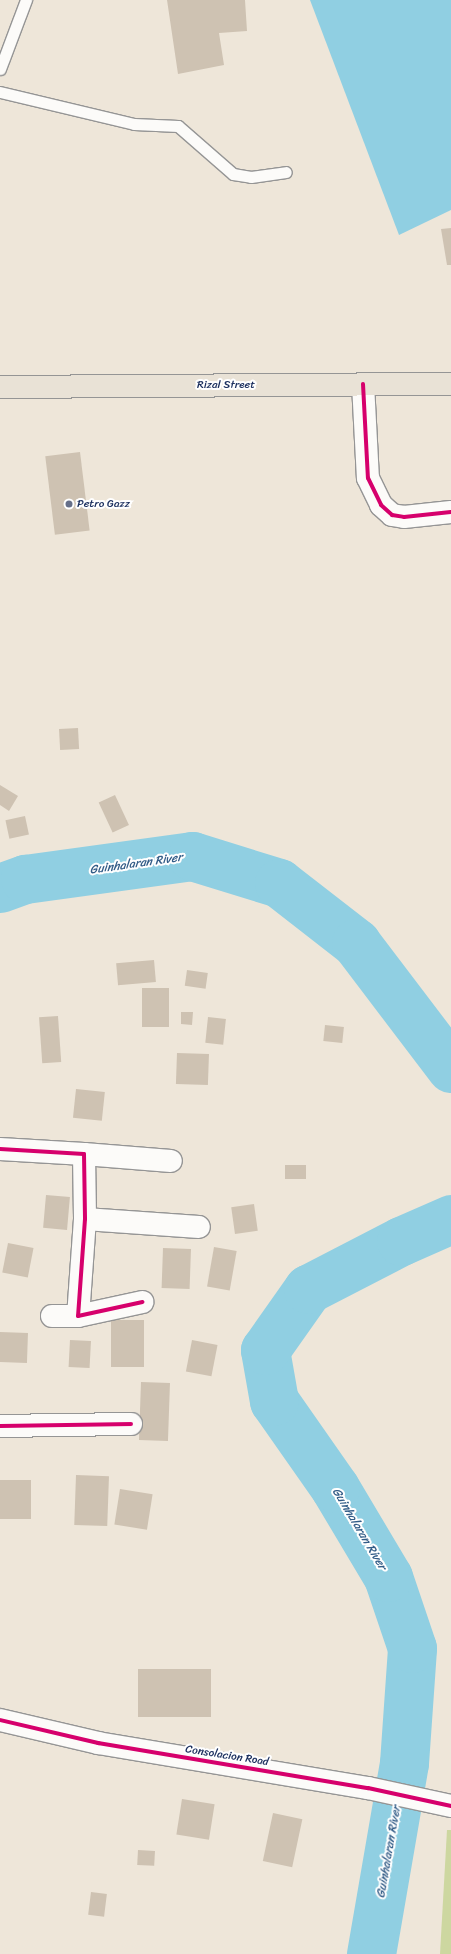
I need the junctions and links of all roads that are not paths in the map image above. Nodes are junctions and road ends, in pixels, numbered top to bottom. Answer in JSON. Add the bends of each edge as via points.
{"nodes":[{"id":1,"x":26,"y":0,"type":"edge"},
{"id":2,"x":0,"y":69,"type":"edge"},
{"id":3,"x":0,"y":92,"type":"edge"},
{"id":4,"x":286,"y":172,"type":"dead end"},
{"id":5,"x":363,"y":384,"type":"junction"},
{"id":6,"x":451,"y":384,"type":"edge"},
{"id":7,"x":0,"y":387,"type":"edge"},
{"id":8,"x":451,"y":512,"type":"edge"},
{"id":9,"x":0,"y":1149,"type":"edge"},
{"id":10,"x":84,"y":1154,"type":"junction"},
{"id":11,"x":172,"y":1161,"type":"dead end"},
{"id":12,"x":85,"y":1219,"type":"junction"},
{"id":13,"x":199,"y":1227,"type":"dead end"},
{"id":14,"x":142,"y":1302,"type":"dead end"},
{"id":15,"x":52,"y":1316,"type":"dead end"},
{"id":16,"x":78,"y":1316,"type":"junction"},
{"id":17,"x":131,"y":1424,"type":"dead end"},
{"id":18,"x":0,"y":1426,"type":"edge"},
{"id":19,"x":0,"y":1720,"type":"edge"},
{"id":20,"x":447,"y":1805,"type":"edge"}],
"edges":[{"from":1,"to":2,"type":"lane"},
{"from":3,"to":4,"type":"lane","via":[[134,124],[178,126],[232,174],[251,177]]},
{"from":5,"to":6,"type":"main road","name":"Rizal Street"},
{"from":5,"to":7,"type":"main road","name":"Rizal Street"},
{"from":5,"to":8,"type":"street","via":[[368,478],[381,505],[392,515],[404,517]]},
{"from":9,"to":10,"type":"street"},
{"from":10,"to":11,"type":"street"},
{"from":10,"to":12,"type":"street"},
{"from":12,"to":13,"type":"street"},
{"from":12,"to":16,"type":"street"},
{"from":14,"to":16,"type":"street"},
{"from":15,"to":16,"type":"street"},
{"from":17,"to":18,"type":"street"},
{"from":19,"to":20,"type":"street","name":"Consolacion Road","via":[[98,1743],[368,1788]]}]}
